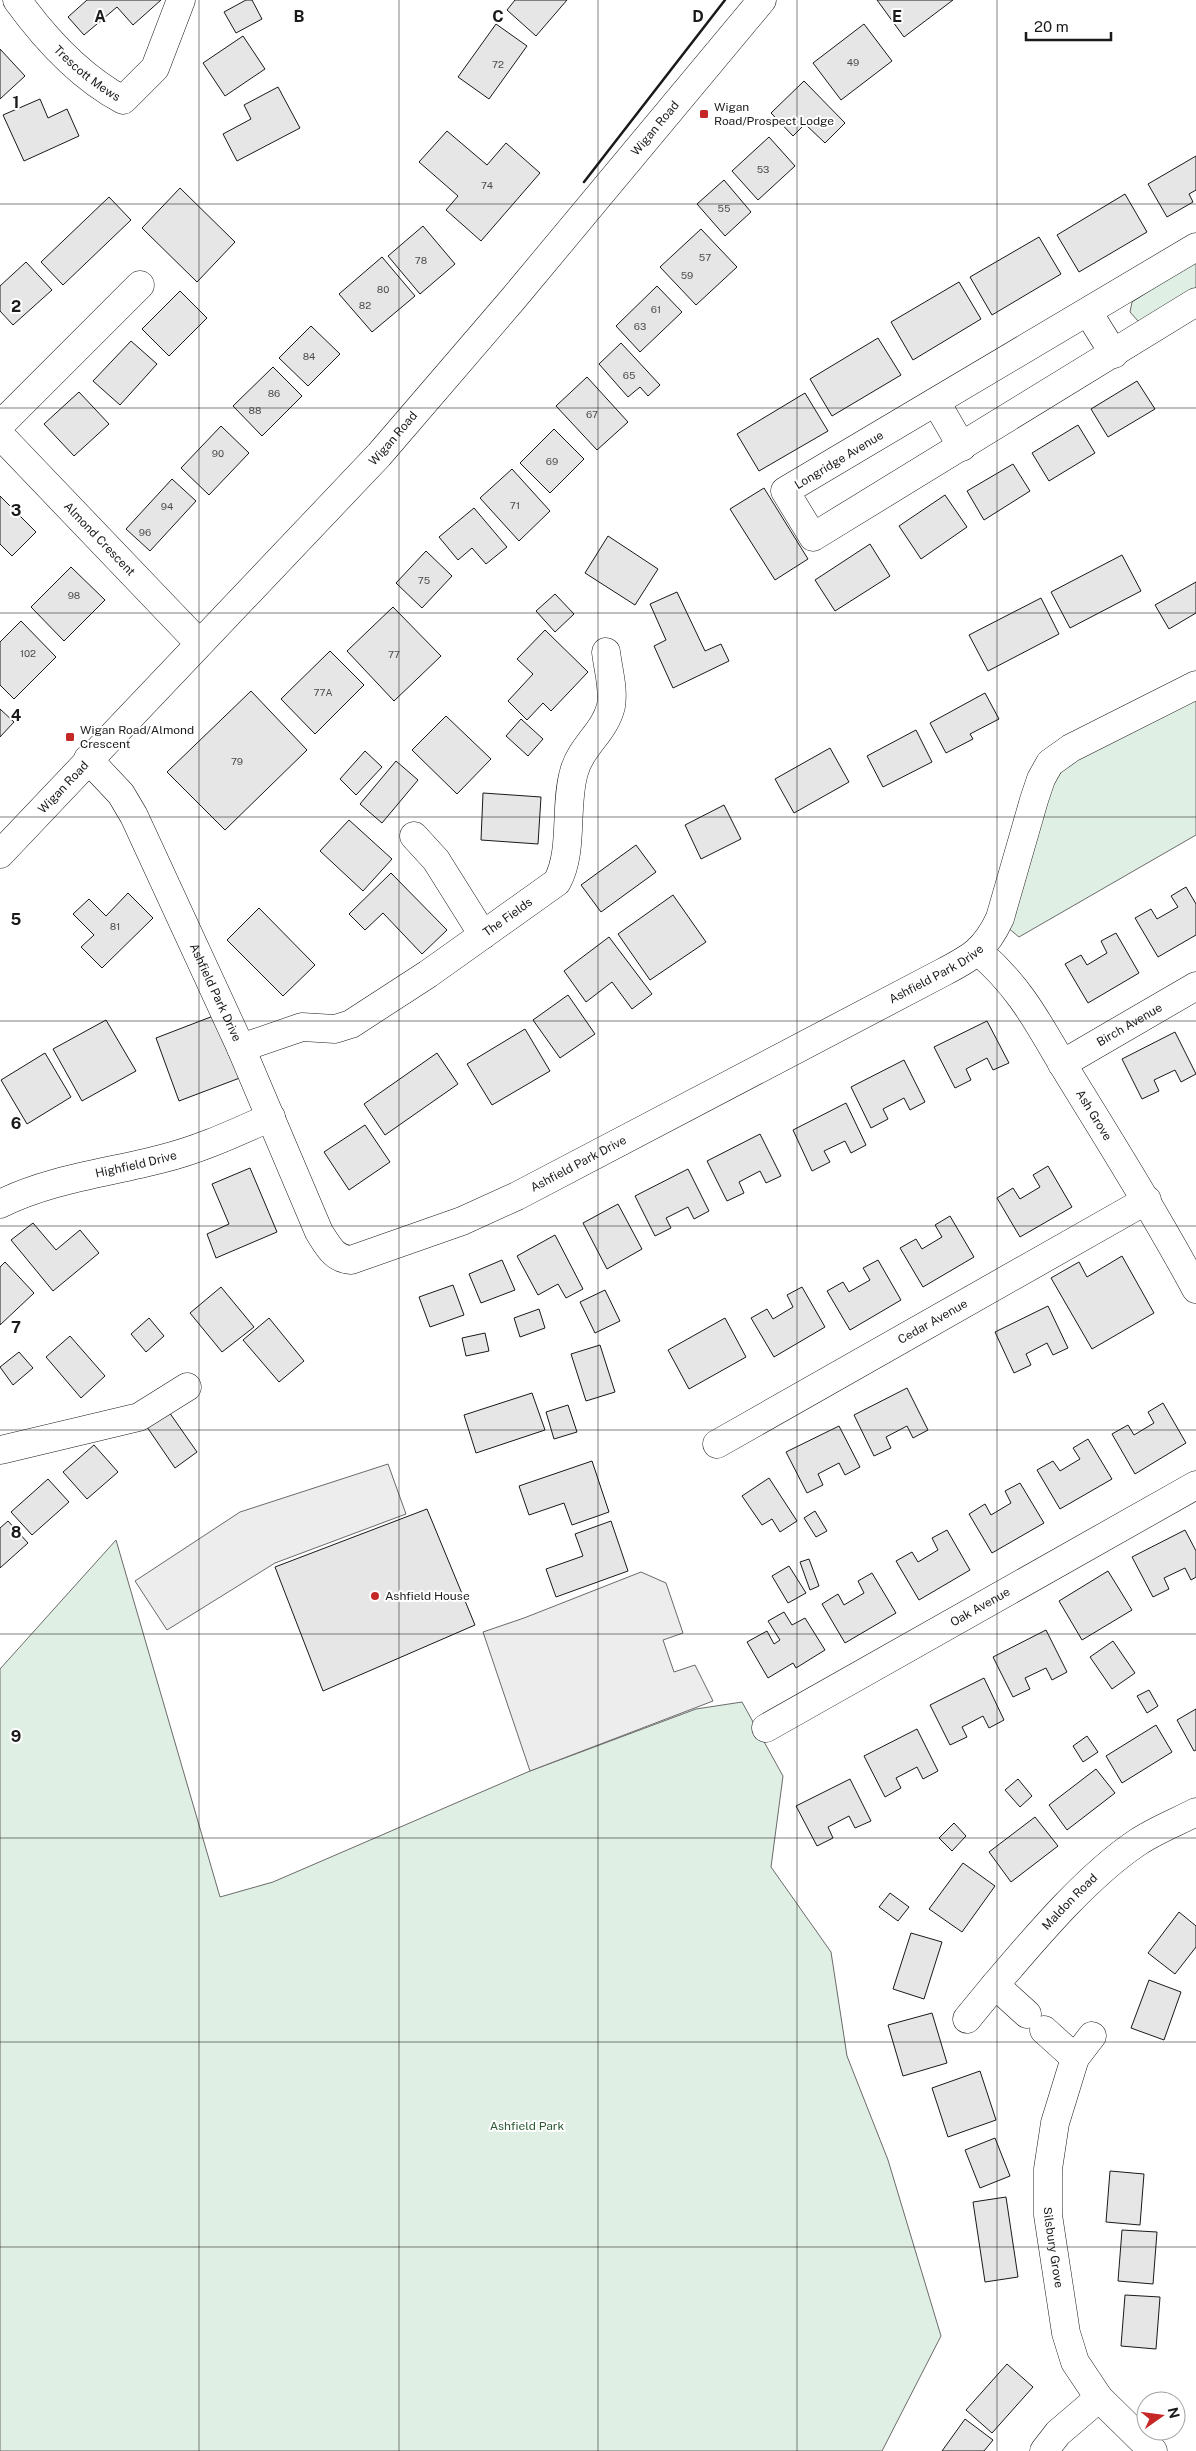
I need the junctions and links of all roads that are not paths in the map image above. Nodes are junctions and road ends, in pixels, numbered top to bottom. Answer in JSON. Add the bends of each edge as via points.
{"nodes":[{"id":1,"x":18,"y":0,"type":"edge"},
{"id":2,"x":181,"y":0,"type":"edge"},
{"id":3,"x":762,"y":0,"type":"edge"},
{"id":4,"x":1196,"y":247,"type":"edge"},
{"id":5,"x":140,"y":285,"type":"dead end"},
{"id":6,"x":1196,"y":302,"type":"edge"},
{"id":7,"x":1088,"y":312,"type":"junction"},
{"id":8,"x":1114,"y":354,"type":"junction"},
{"id":9,"x":936,"y":402,"type":"junction"},
{"id":10,"x":0,"y":425,"type":"edge"},
{"id":11,"x":0,"y":435,"type":"edge"},
{"id":12,"x":962,"y":447,"type":"junction"},
{"id":13,"x":198,"y":644,"type":"junction"},
{"id":14,"x":606,"y":652,"type":"dead end"},
{"id":15,"x":1196,"y":685,"type":"edge"},
{"id":16,"x":88,"y":759,"type":"junction"},
{"id":17,"x":414,"y":836,"type":"dead end"},
{"id":18,"x":0,"y":854,"type":"edge"},
{"id":19,"x":483,"y":935,"type":"junction"},
{"id":20,"x":978,"y":952,"type":"junction"},
{"id":21,"x":1196,"y":986,"type":"edge"},
{"id":22,"x":241,"y":1048,"type":"junction"},
{"id":23,"x":1062,"y":1064,"type":"junction"},
{"id":24,"x":271,"y":1117,"type":"junction"},
{"id":25,"x":1147,"y":1200,"type":"junction"},
{"id":26,"x":0,"y":1204,"type":"edge"},
{"id":27,"x":1196,"y":1288,"type":"edge"},
{"id":28,"x":187,"y":1387,"type":"dead end"},
{"id":29,"x":717,"y":1444,"type":"dead end"},
{"id":30,"x":0,"y":1450,"type":"edge"},
{"id":31,"x":1196,"y":1485,"type":"edge"},
{"id":32,"x":766,"y":1728,"type":"dead end"},
{"id":33,"x":1196,"y":1812,"type":"edge"},
{"id":34,"x":994,"y":1985,"type":"junction"},
{"id":35,"x":967,"y":2020,"type":"dead end"},
{"id":36,"x":1092,"y":2036,"type":"dead end"},
{"id":37,"x":1075,"y":2058,"type":"junction"},
{"id":38,"x":1099,"y":2398,"type":"junction"},
{"id":39,"x":1044,"y":2451,"type":"edge"},
{"id":40,"x":1153,"y":2451,"type":"edge"}],
"edges":[{"from":1,"to":2,"type":"main road","name":"Trescott Mews","via":[[38,28],[76,67],[98,87],[123,100],[155,68]]},
{"from":3,"to":13,"type":"main road","name":"Wigan Road","via":[[386,448]]},
{"from":4,"to":7,"type":"main road","name":"Longridge Avenue"},
{"from":5,"to":10,"type":"main road"},
{"from":6,"to":8,"type":"main road","name":"Longridge Avenue"},
{"from":7,"to":8,"type":"main road"},
{"from":7,"to":9,"type":"main road","name":"Longridge Avenue"},
{"from":8,"to":12,"type":"main road","name":"Longridge Avenue"},
{"from":9,"to":12,"type":"main road"},
{"from":9,"to":12,"type":"main road","name":"Longridge Avenue","via":[[785,491],[814,537]]},
{"from":11,"to":13,"type":"main road","name":"Almond Crescent"},
{"from":13,"to":16,"type":"main road","name":"Wigan Road"},
{"from":14,"to":19,"type":"main road","name":"The Fields","via":[[611,703],[602,728],[586,746],[574,772],[562,874],[553,886]]},
{"from":15,"to":20,"type":"main road","name":"Ashfield Park Drive","via":[[1071,748],[1050,763],[1034,800],[1000,918]]},
{"from":16,"to":18,"type":"main road","name":"Wigan Road"},
{"from":16,"to":22,"type":"main road","name":"Ashfield Park Drive","via":[[121,794],[134,816]]},
{"from":17,"to":19,"type":"main road","via":[[436,860]]},
{"from":19,"to":22,"type":"main road","name":"The Fields","via":[[342,1028],[302,1027]]},
{"from":20,"to":23,"type":"main road","name":"Ash Grove","via":[[1022,996]]},
{"from":20,"to":24,"type":"main road","name":"Ashfield Park Drive","via":[[517,1196],[462,1221],[363,1258],[343,1259],[335,1255],[319,1232]]},
{"from":21,"to":23,"type":"main road","name":"Birch Avenue"},
{"from":22,"to":24,"type":"main road","name":"Ashfield Park Drive"},
{"from":23,"to":25,"type":"main road","name":"Ash Grove"},
{"from":24,"to":26,"type":"main road","name":"Highfield Drive","via":[[197,1148],[41,1186]]},
{"from":25,"to":27,"type":"main road","name":"Ash Grove"},
{"from":25,"to":29,"type":"main road","name":"Cedar Avenue"},
{"from":28,"to":30,"type":"main road","via":[[139,1417]]},
{"from":31,"to":32,"type":"main road","name":"Oak Avenue"},
{"from":33,"to":34,"type":"main road","name":"Maldon Road","via":[[1138,1842],[1104,1868]]},
{"from":34,"to":35,"type":"main road","name":"Maldon Road"},
{"from":34,"to":37,"type":"main road"},
{"from":36,"to":37,"type":"main road"},
{"from":37,"to":38,"type":"main road","name":"Silsbury Grove","via":[[1055,2123],[1048,2169],[1048,2216],[1066,2333],[1075,2362]]},
{"from":38,"to":39,"type":"main road","via":[[1058,2433]]},
{"from":38,"to":40,"type":"main road","name":"Silsbury Grove"}]}
